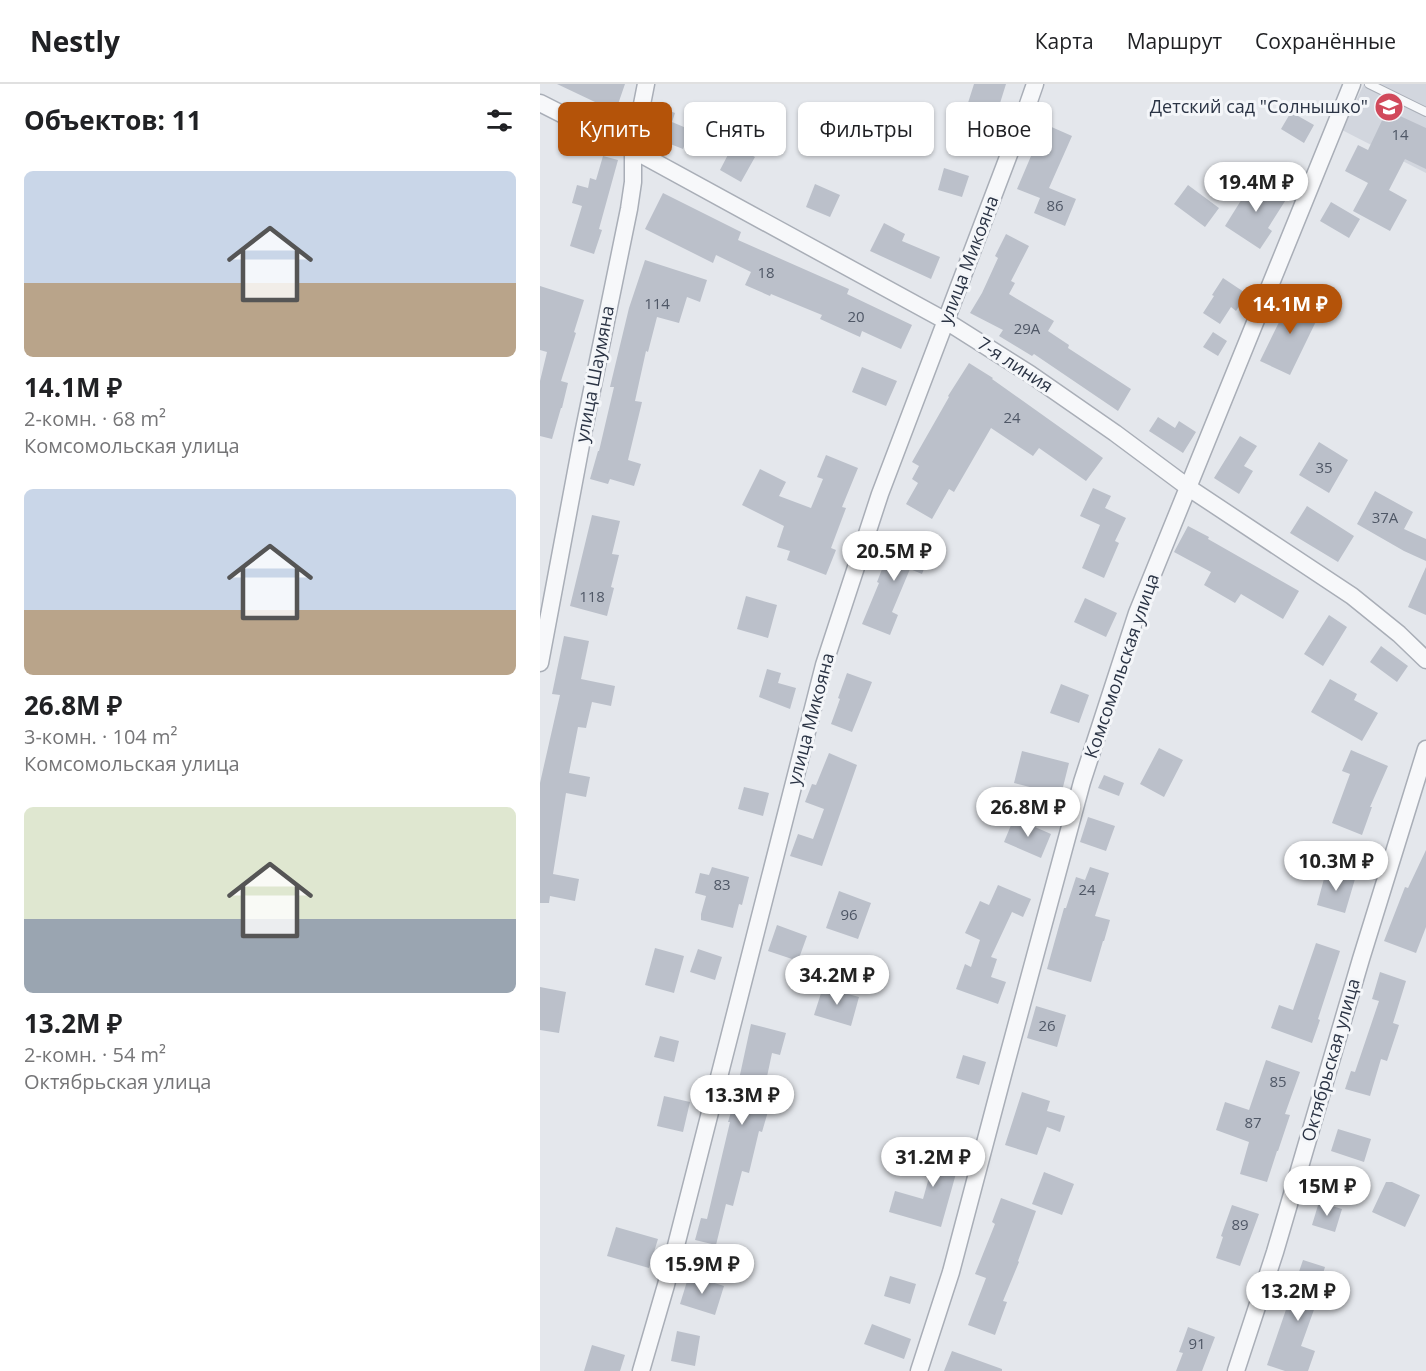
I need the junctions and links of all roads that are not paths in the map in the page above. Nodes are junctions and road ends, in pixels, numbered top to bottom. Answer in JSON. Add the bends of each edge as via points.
{"nodes":[{"id":1,"x":646,"y":84,"type":"edge"},
{"id":2,"x":1035,"y":84,"type":"edge"},
{"id":3,"x":1352,"y":84,"type":"edge"},
{"id":4,"x":1369,"y":84,"type":"edge"},
{"id":5,"x":642,"y":102,"type":"edge"},
{"id":6,"x":540,"y":103,"type":"edge"},
{"id":7,"x":558,"y":112,"type":"edge"},
{"id":8,"x":1426,"y":112,"type":"edge"},
{"id":9,"x":633,"y":156,"type":"edge"},
{"id":10,"x":644,"y":156,"type":"edge"},
{"id":11,"x":946,"y":321,"type":"junction"},
{"id":12,"x":1189,"y":488,"type":"junction"},
{"id":13,"x":1426,"y":660,"type":"edge"},
{"id":14,"x":540,"y":663,"type":"edge"},
{"id":15,"x":1426,"y":749,"type":"edge"},
{"id":16,"x":642,"y":1371,"type":"edge"},
{"id":17,"x":919,"y":1371,"type":"edge"},
{"id":18,"x":1236,"y":1371,"type":"edge"}],
"edges":[{"from":1,"to":5,"type":"street","name":"улица Шаумяна"},
{"from":2,"to":11,"type":"street","name":"улица Микояна"},
{"from":3,"to":12,"type":"street","name":"Комсомольская улица"},
{"from":4,"to":8,"type":"lane"},
{"from":6,"to":7,"type":"street","name":"7-я линия"},
{"from":9,"to":14,"type":"street","name":"улица Шаумяна","via":[[629,209]]},
{"from":10,"to":11,"type":"street","name":"7-я линия"},
{"from":11,"to":12,"type":"street","name":"7-я линия","via":[[1030,374]]},
{"from":11,"to":16,"type":"street","name":"улица Микояна","via":[[880,494],[824,665]]},
{"from":12,"to":13,"type":"street","name":"7-я линия","via":[[1352,596]]},
{"from":12,"to":17,"type":"street","name":"Комсомольская улица","via":[[1137,613],[1082,782],[951,1272]]},
{"from":15,"to":18,"type":"street","name":"Октябрьская улица"}]}
